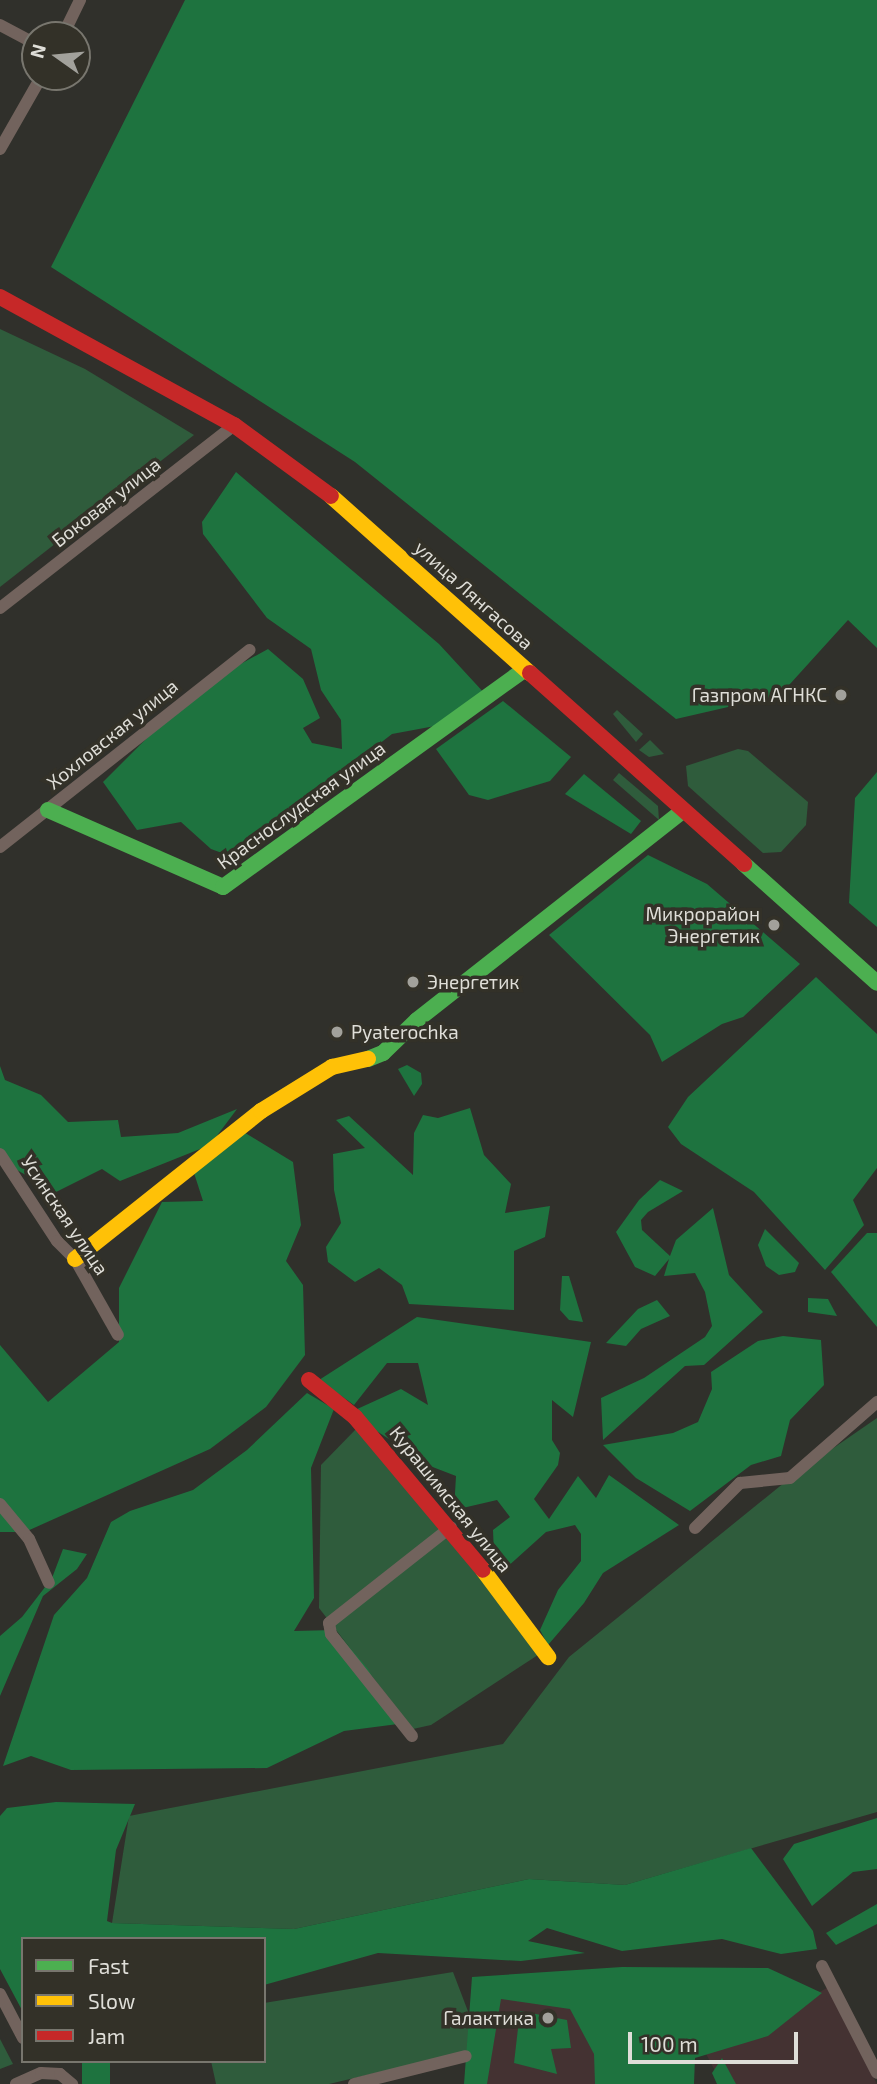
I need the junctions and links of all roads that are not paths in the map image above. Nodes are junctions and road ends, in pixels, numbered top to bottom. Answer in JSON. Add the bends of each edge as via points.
{"nodes":[{"id":1,"x":79,"y":0,"type":"edge"},
{"id":2,"x":69,"y":21,"type":"edge"},
{"id":3,"x":0,"y":25,"type":"edge"},
{"id":4,"x":21,"y":36,"type":"edge"},
{"id":5,"x":33,"y":91,"type":"edge"},
{"id":6,"x":0,"y":149,"type":"edge"},
{"id":7,"x":0,"y":297,"type":"edge"},
{"id":8,"x":234,"y":425,"type":"junction"},
{"id":9,"x":0,"y":608,"type":"edge"},
{"id":10,"x":249,"y":650,"type":"dead end"},
{"id":11,"x":526,"y":669,"type":"junction"},
{"id":12,"x":48,"y":810,"type":"junction"},
{"id":13,"x":683,"y":811,"type":"junction"},
{"id":14,"x":0,"y":847,"type":"edge"},
{"id":15,"x":877,"y":983,"type":"edge"},
{"id":16,"x":0,"y":1154,"type":"edge"},
{"id":17,"x":75,"y":1259,"type":"junction"},
{"id":18,"x":118,"y":1335,"type":"dead end"},
{"id":19,"x":309,"y":1380,"type":"dead end"},
{"id":20,"x":877,"y":1402,"type":"edge"},
{"id":21,"x":0,"y":1504,"type":"edge"},
{"id":22,"x":451,"y":1527,"type":"junction"},
{"id":23,"x":695,"y":1528,"type":"dead end"},
{"id":24,"x":49,"y":1583,"type":"dead end"},
{"id":25,"x":548,"y":1657,"type":"dead end"},
{"id":26,"x":411,"y":1737,"type":"dead end"},
{"id":27,"x":822,"y":1966,"type":"dead end"},
{"id":28,"x":0,"y":1994,"type":"edge"},
{"id":29,"x":21,"y":2034,"type":"edge"},
{"id":30,"x":466,"y":2056,"type":"dead end"},
{"id":31,"x":38,"y":2067,"type":"edge"},
{"id":32,"x":877,"y":2073,"type":"edge"},
{"id":33,"x":16,"y":2084,"type":"edge"},
{"id":34,"x":72,"y":2084,"type":"edge"},
{"id":35,"x":355,"y":2084,"type":"edge"}],
"edges":[{"from":1,"to":2,"type":"street"},
{"from":3,"to":4,"type":"street"},
{"from":5,"to":6,"type":"street"},
{"from":7,"to":8,"type":"street","name":"улица Лянгасова"},
{"from":8,"to":9,"type":"street","name":"Боковая улица"},
{"from":8,"to":11,"type":"street","name":"улица Лянгасова","via":[[337,501]]},
{"from":10,"to":12,"type":"street","name":"Хохловская улица"},
{"from":11,"to":12,"type":"street","name":"Краснослудская улица","via":[[223,887]]},
{"from":11,"to":13,"type":"street","name":"улица Лянгасова"},
{"from":12,"to":14,"type":"street","name":"Хохловская улица"},
{"from":13,"to":15,"type":"street","name":"улица Лянгасова"},
{"from":13,"to":17,"type":"street","via":[[417,1020],[383,1053],[355,1065],[332,1067],[261,1111]]},
{"from":16,"to":17,"type":"street","name":"Усинская улица","via":[[57,1241]]},
{"from":17,"to":18,"type":"street","name":"Усинская улица"},
{"from":19,"to":22,"type":"street","name":"Курашимская улица","via":[[355,1417]]},
{"from":20,"to":23,"type":"street","via":[[790,1478],[740,1483]]},
{"from":21,"to":24,"type":"street","via":[[29,1539]]},
{"from":22,"to":25,"type":"street","name":"Курашимская улица"},
{"from":22,"to":26,"type":"street","via":[[333,1617],[329,1628]]},
{"from":27,"to":32,"type":"street"},
{"from":28,"to":29,"type":"street"},
{"from":30,"to":35,"type":"street"},
{"from":31,"to":33,"type":"street"},
{"from":31,"to":34,"type":"street","via":[[60,2074]]}]}
